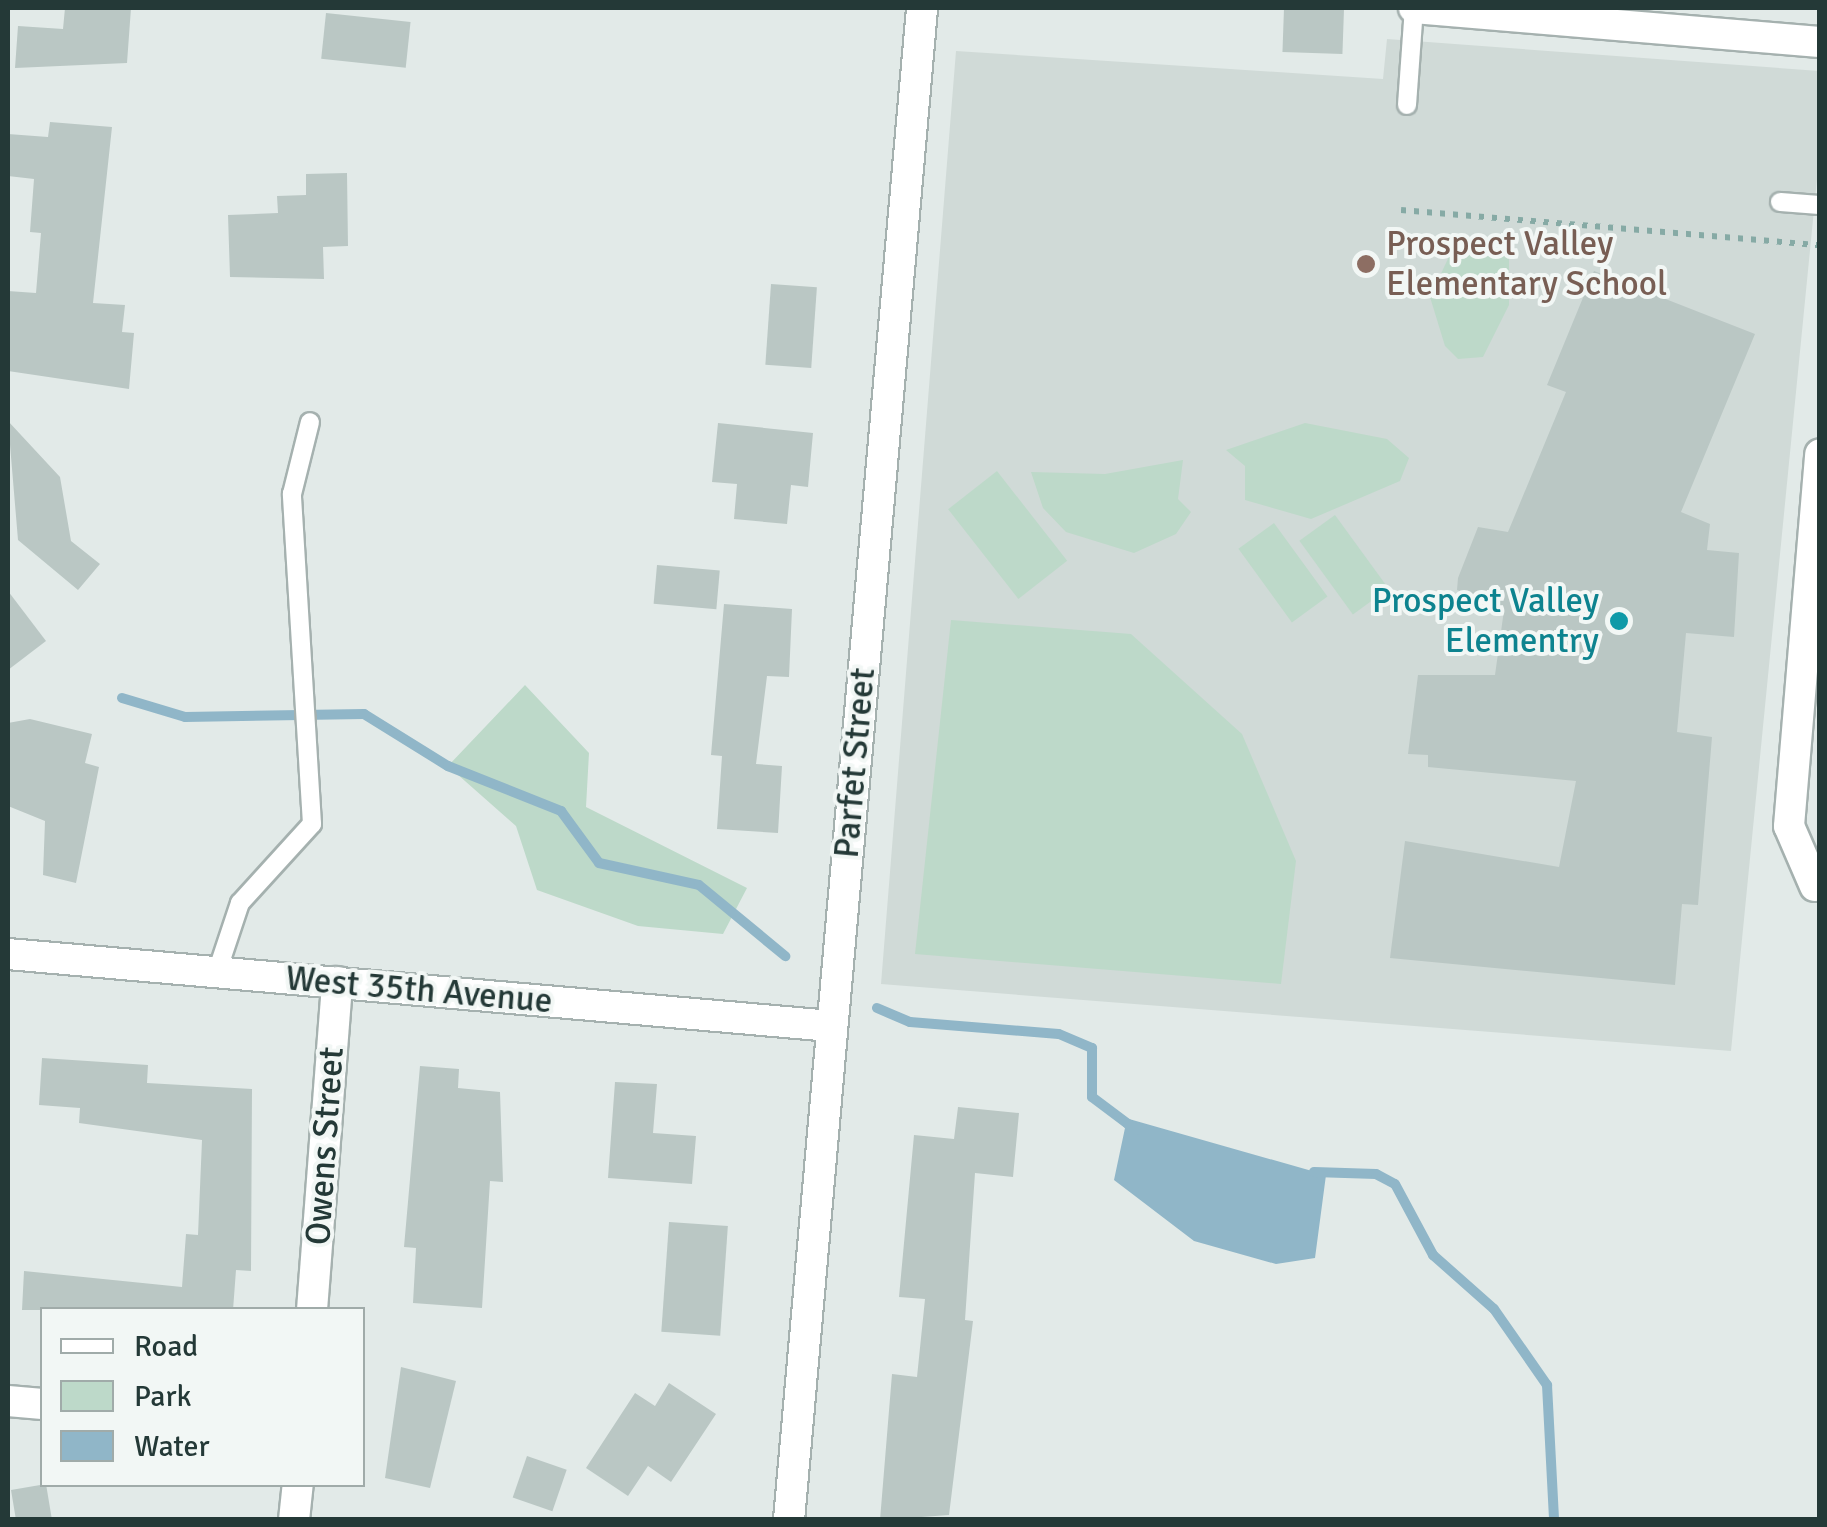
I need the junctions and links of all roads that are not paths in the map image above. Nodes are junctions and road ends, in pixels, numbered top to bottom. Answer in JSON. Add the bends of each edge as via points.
{"nodes":[{"id":1,"x":922,"y":8,"type":"edge"},
{"id":2,"x":1414,"y":8,"type":"edge"},
{"id":3,"x":1820,"y":42,"type":"edge"},
{"id":4,"x":1407,"y":106,"type":"dead end"},
{"id":5,"x":1780,"y":202,"type":"dead end"},
{"id":6,"x":1820,"y":204,"type":"edge"},
{"id":7,"x":310,"y":422,"type":"dead end"},
{"id":8,"x":1820,"y":454,"type":"edge"},
{"id":9,"x":1815,"y":886,"type":"dead end"},
{"id":10,"x":8,"y":954,"type":"edge"},
{"id":11,"x":217,"y":972,"type":"junction"},
{"id":12,"x":337,"y":982,"type":"junction"},
{"id":13,"x":831,"y":1026,"type":"junction"},
{"id":14,"x":312,"y":1307,"type":"edge"},
{"id":15,"x":8,"y":1401,"type":"edge"},
{"id":16,"x":40,"y":1404,"type":"edge"},
{"id":17,"x":298,"y":1487,"type":"edge"},
{"id":18,"x":294,"y":1520,"type":"edge"},
{"id":19,"x":789,"y":1520,"type":"edge"}],
"edges":[{"from":1,"to":13,"type":"street","name":"Parfet Street"},
{"from":2,"to":3,"type":"street"},
{"from":2,"to":4,"type":"lane"},
{"from":5,"to":6,"type":"lane"},
{"from":7,"to":11,"type":"lane","via":[[292,494],[312,824],[240,903]]},
{"from":8,"to":9,"type":"street","via":[[1788,826]]},
{"from":10,"to":11,"type":"street","name":"West 35th Avenue"},
{"from":11,"to":12,"type":"street","name":"West 35th Avenue"},
{"from":12,"to":13,"type":"street","name":"West 35th Avenue"},
{"from":12,"to":14,"type":"street","name":"Owens Street"},
{"from":13,"to":19,"type":"street","name":"Parfet Street"},
{"from":15,"to":16,"type":"street"},
{"from":17,"to":18,"type":"street"}]}
